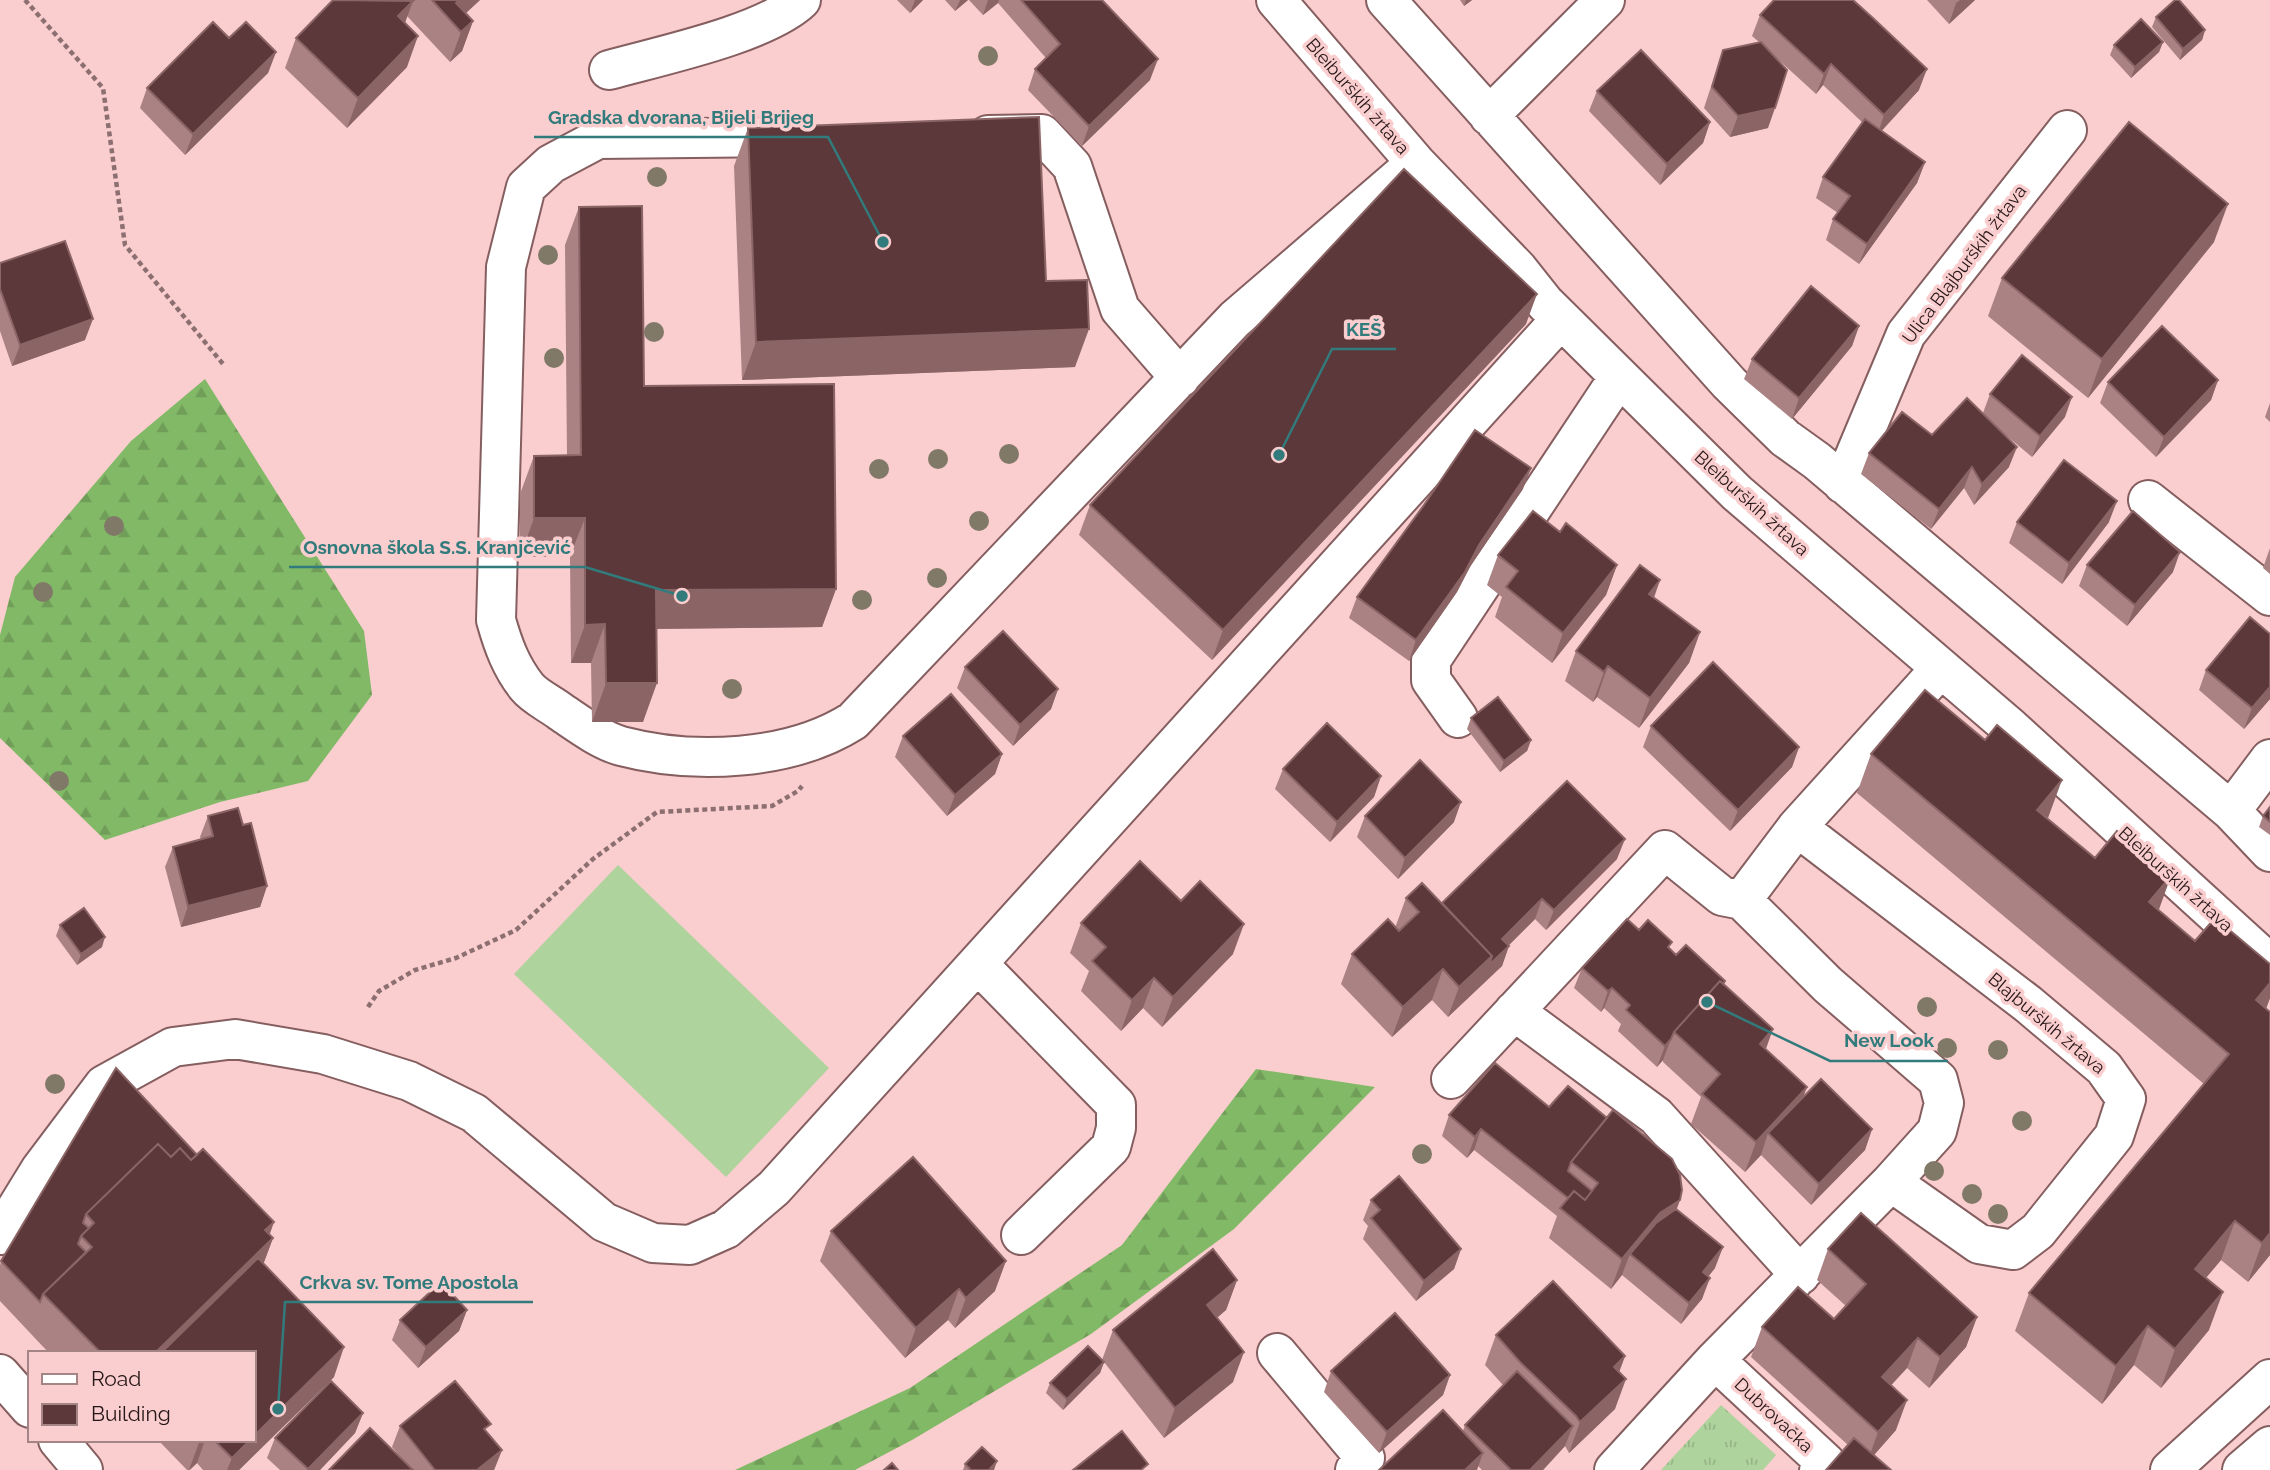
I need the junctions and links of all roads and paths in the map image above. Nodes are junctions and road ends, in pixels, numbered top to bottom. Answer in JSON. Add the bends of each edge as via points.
{"nodes":[{"id":1,"x":25,"y":0,"type":"edge"},
{"id":2,"x":802,"y":0,"type":"edge"},
{"id":3,"x":1276,"y":0,"type":"edge"},
{"id":4,"x":1386,"y":0,"type":"edge"},
{"id":5,"x":1605,"y":0,"type":"edge"},
{"id":6,"x":609,"y":70,"type":"dead end"},
{"id":7,"x":1489,"y":116,"type":"junction"},
{"id":8,"x":2067,"y":130,"type":"dead end"},
{"id":9,"x":959,"y":135,"type":"edge"},
{"id":10,"x":834,"y":136,"type":"edge"},
{"id":11,"x":1416,"y":163,"type":"junction"},
{"id":12,"x":1561,"y":319,"type":"junction"},
{"id":13,"x":223,"y":364,"type":"dead end"},
{"id":14,"x":1619,"y":377,"type":"junction"},
{"id":15,"x":1180,"y":378,"type":"junction"},
{"id":16,"x":1843,"y":484,"type":"junction"},
{"id":17,"x":2148,"y":500,"type":"dead end"},
{"id":18,"x":2270,"y":596,"type":"edge"},
{"id":19,"x":1940,"y":669,"type":"junction"},
{"id":20,"x":1458,"y":718,"type":"dead end"},
{"id":21,"x":835,"y":732,"type":"junction"},
{"id":22,"x":2270,"y":759,"type":"edge"},
{"id":23,"x":2231,"y":811,"type":"junction"},
{"id":24,"x":1797,"y":827,"type":"junction"},
{"id":25,"x":2270,"y":852,"type":"edge"},
{"id":26,"x":1742,"y":900,"type":"junction"},
{"id":27,"x":978,"y":964,"type":"junction"},
{"id":28,"x":2270,"y":964,"type":"edge"},
{"id":29,"x":368,"y":1007,"type":"dead end"},
{"id":30,"x":1514,"y":1011,"type":"junction"},
{"id":31,"x":1451,"y":1079,"type":"dead end"},
{"id":32,"x":1891,"y":1182,"type":"junction"},
{"id":33,"x":0,"y":1235,"type":"edge"},
{"id":34,"x":1021,"y":1235,"type":"dead end"},
{"id":35,"x":1800,"y":1275,"type":"junction"},
{"id":36,"x":1277,"y":1353,"type":"dead end"},
{"id":37,"x":1715,"y":1360,"type":"junction"},
{"id":38,"x":0,"y":1374,"type":"edge"},
{"id":39,"x":2270,"y":1379,"type":"edge"},
{"id":40,"x":28,"y":1406,"type":"edge"},
{"id":41,"x":60,"y":1442,"type":"edge"},
{"id":42,"x":2270,"y":1446,"type":"edge"},
{"id":43,"x":46,"y":1470,"type":"edge"},
{"id":44,"x":52,"y":1470,"type":"edge"},
{"id":45,"x":83,"y":1470,"type":"edge"},
{"id":46,"x":1355,"y":1470,"type":"edge"},
{"id":47,"x":1614,"y":1470,"type":"edge"},
{"id":48,"x":1819,"y":1470,"type":"edge"},
{"id":49,"x":2170,"y":1470,"type":"edge"},
{"id":50,"x":2242,"y":1470,"type":"edge"}],
"edges":[{"from":1,"to":13,"type":"path","via":[[103,88],[125,245]]},
{"from":2,"to":6,"type":"street","via":[[720,39]]},
{"from":3,"to":11,"type":"street","name":"Bleiburških žrtava"},
{"from":4,"to":7,"type":"street"},
{"from":5,"to":7,"type":"street"},
{"from":7,"to":16,"type":"street","via":[[1729,383],[1785,438]]},
{"from":8,"to":16,"type":"street","name":"Ulica Blajburških žrtava","via":[[1906,334]]},
{"from":9,"to":15,"type":"street","via":[[1042,134],[1072,166],[1120,309]]},
{"from":10,"to":21,"type":"street","via":[[598,139],[551,164],[526,187],[506,267],[496,620],[507,657],[528,689],[581,726],[620,745],[697,758],[761,754]]},
{"from":11,"to":12,"type":"street","name":"Bleiburških žrtava"},
{"from":11,"to":15,"type":"street","via":[[1236,319]]},
{"from":12,"to":14,"type":"street","name":"Bleiburških žrtava"},
{"from":12,"to":27,"type":"street"},
{"from":14,"to":19,"type":"street","name":"Bleiburških žrtava","via":[[1737,493]]},
{"from":14,"to":20,"type":"street","via":[[1431,660],[1432,680]]},
{"from":15,"to":21,"type":"street","via":[[853,720]]},
{"from":16,"to":23,"type":"street"},
{"from":17,"to":18,"type":"street"},
{"from":19,"to":24,"type":"street"},
{"from":19,"to":28,"type":"street","name":"Bleiburških žrtava"},
{"from":21,"to":29,"type":"path","via":[[798,791],[772,806],[657,812],[593,859],[516,930],[456,958],[415,970],[379,991]]},
{"from":22,"to":23,"type":"street"},
{"from":23,"to":25,"type":"street"},
{"from":24,"to":26,"type":"street"},
{"from":24,"to":32,"type":"street","name":"Blajburških žrtava","via":[[2028,1004],[2104,1068],[2126,1099],[2114,1136],[2038,1231],[2013,1250],[1979,1244]]},
{"from":26,"to":30,"type":"street","via":[[1722,896],[1665,850]]},
{"from":26,"to":32,"type":"street","via":[[1828,985],[1938,1080],[1944,1103],[1937,1131]]},
{"from":27,"to":33,"type":"street","via":[[774,1188],[726,1229],[690,1245],[653,1243],[604,1222],[474,1113],[409,1081],[323,1054],[235,1039],[173,1047],[104,1085],[40,1170]]},
{"from":27,"to":34,"type":"street","via":[[1116,1105],[1111,1147]]},
{"from":30,"to":31,"type":"street"},
{"from":30,"to":35,"type":"street","via":[[1656,1116]]},
{"from":32,"to":35,"type":"street"},
{"from":35,"to":37,"type":"street"},
{"from":36,"to":46,"type":"street","via":[[1365,1458]]},
{"from":37,"to":47,"type":"street"},
{"from":37,"to":48,"type":"street","name":"Dubrovačka","via":[[1826,1463]]},
{"from":38,"to":40,"type":"street"},
{"from":39,"to":49,"type":"street"},
{"from":41,"to":45,"type":"street"},
{"from":42,"to":50,"type":"street"},
{"from":43,"to":44,"type":"street"}]}
